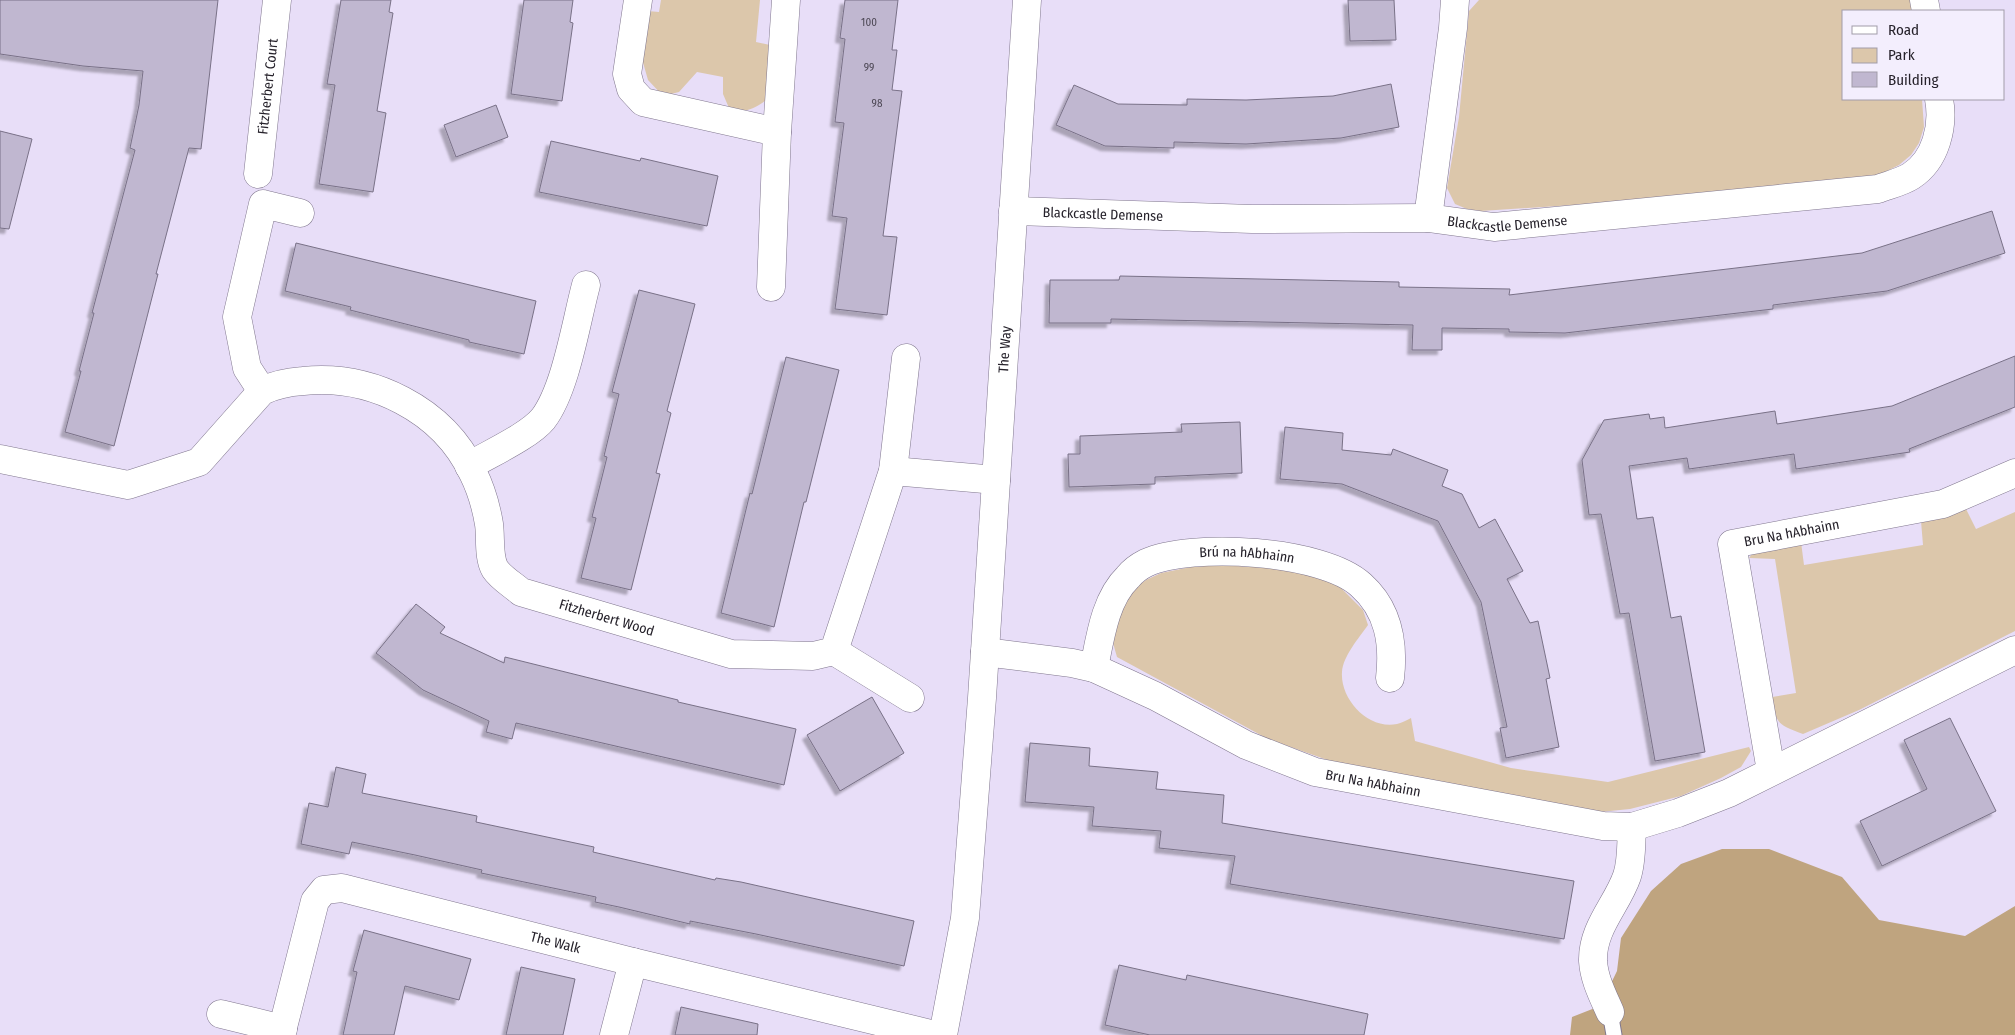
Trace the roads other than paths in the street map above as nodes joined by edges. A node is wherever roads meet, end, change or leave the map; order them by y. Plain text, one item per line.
1 (277, 0) edge
2 (638, 0) edge
3 (786, 0) edge
4 (1027, 0) edge
5 (1455, 0) edge
6 (1939, 100) edge
7 (777, 132) junction
8 (258, 174) dead end
9 (1013, 211) junction
10 (300, 213) dead end
11 (1428, 218) junction
12 (586, 285) dead end
13 (771, 287) dead end
14 (906, 358) dead end
15 (262, 391) junction
16 (0, 459) edge
17 (469, 466) junction
18 (893, 472) junction
19 (2015, 473) edge
20 (996, 480) junction
21 (2015, 650) edge
22 (834, 651) junction
23 (985, 652) junction
24 (1094, 668) junction
25 (1390, 678) dead end
26 (910, 698) dead end
27 (1771, 771) junction
28 (1632, 827) junction
29 (633, 962) junction
30 (221, 1014) dead end
31 (1612, 1024) edge
32 (282, 1032) edge
33 (614, 1035) edge
34 (935, 1035) edge
35 (943, 1035) edge

1 - 8 street, Fitzherbert Court
2 - 7 street
3 - 7 street
4 - 9 street, The Way
5 - 11 street
6 - 11 street, Blackcastle Demense
7 - 13 street
9 - 11 street, Blackcastle Demense
9 - 20 street, The Way
10 - 15 street
12 - 17 street
14 - 18 street
15 - 16 street
15 - 17 street, Fitzherbert Wood
17 - 22 street, Fitzherbert Wood
18 - 20 street
18 - 22 street
19 - 27 street, Bru Na hAbhainn
20 - 23 street, The Way
21 - 27 street, Bru Na hAbhainn
22 - 26 street
23 - 24 street, Bru Na hAbhainn
23 - 35 street, The Way
24 - 25 street, Brú na hAbhainn
24 - 28 street, Bru Na hAbhainn
27 - 28 street, Bru Na hAbhainn
28 - 31 street
29 - 32 street, The Walk
29 - 33 street
29 - 34 street, The Walk
30 - 32 street

